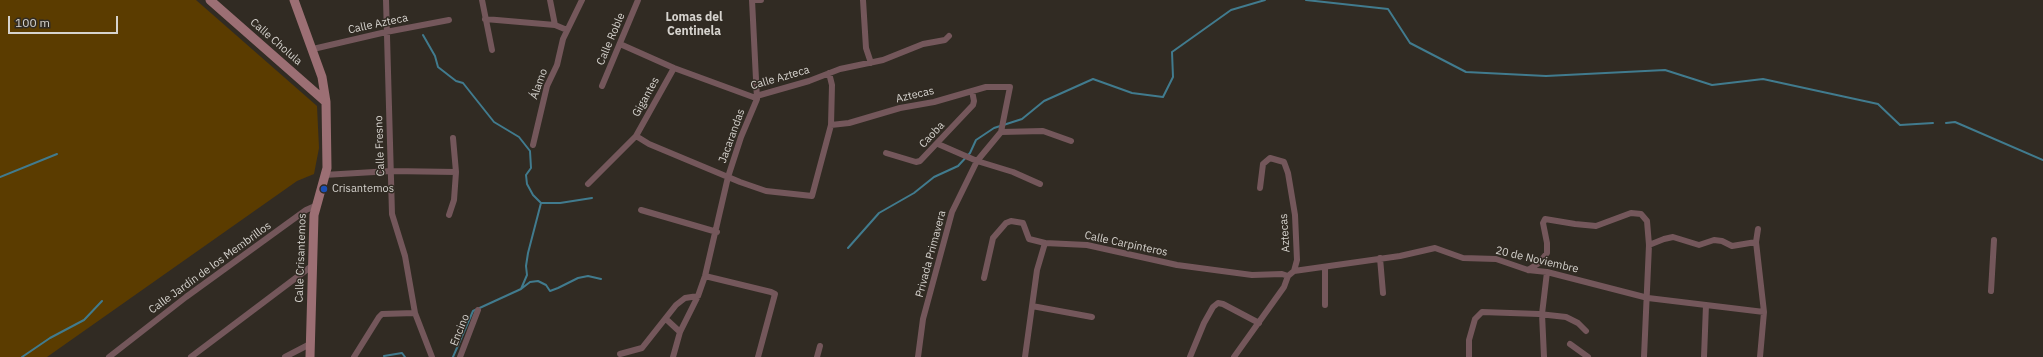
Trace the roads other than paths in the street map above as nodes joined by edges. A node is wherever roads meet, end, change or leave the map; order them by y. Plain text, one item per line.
1 (210, 0) edge
2 (294, 0) edge
3 (386, 0) edge
4 (482, 0) edge
5 (550, 0) edge
6 (582, 0) edge
7 (638, 0) edge
8 (752, 0) edge
9 (761, 0) edge
10 (863, 0) edge
11 (485, 19) junction
12 (449, 20) dead end
13 (555, 25) junction
14 (567, 30) junction
15 (386, 32) junction
16 (949, 36) dead end
17 (620, 44) junction
18 (313, 49) junction
19 (492, 50) dead end
20 (871, 63) junction
21 (674, 68) junction
22 (829, 74) junction
23 (602, 86) dead end
24 (972, 91) junction
25 (757, 96) junction
26 (326, 102) junction
27 (831, 125) junction
28 (1001, 132) junction
29 (636, 136) junction
30 (452, 138) dead end
31 (1070, 141) dead end
32 (938, 144) junction
33 (533, 145) dead end
34 (886, 153) dead end
35 (977, 161) junction
36 (391, 171) junction
37 (456, 172) junction
38 (324, 175) junction
39 (728, 177) junction
40 (588, 184) dead end
41 (1040, 184) dead end
42 (1260, 188) dead end
43 (315, 206) junction
44 (641, 210) dead end
45 (449, 215) dead end
46 (1758, 229) dead end
47 (717, 232) junction
48 (1994, 240) dead end
49 (1756, 242) junction
50 (1045, 243) junction
51 (1649, 246) junction
52 (1380, 258) junction
53 (313, 266) junction
54 (1325, 267) junction
55 (1528, 270) junction
56 (1294, 271) junction
57 (1547, 272) junction
58 (705, 276) junction
59 (1288, 276) junction
60 (984, 278) dead end
61 (1991, 291) dead end
62 (1383, 293) dead end
63 (698, 296) junction
64 (1648, 298) junction
65 (1325, 305) dead end
66 (1706, 305) junction
67 (1032, 306) junction
68 (478, 310) dead end
69 (1764, 312) junction
70 (415, 314) junction
71 (1542, 314) junction
72 (1092, 318) dead end
73 (666, 319) junction
74 (1259, 323) junction
75 (1586, 331) dead end
76 (680, 332) junction
77 (310, 344) junction
78 (1570, 344) dead end
79 (820, 346) dead end
80 (119, 350) junction
81 (620, 354) dead end
82 (109, 357) edge
83 (120, 357) edge
84 (191, 357) edge
85 (285, 357) edge
86 (310, 357) edge
87 (354, 357) edge
88 (432, 357) edge
89 (460, 357) edge
90 (673, 357) edge
91 (758, 357) edge
92 (817, 357) edge
93 (918, 357) edge
94 (1025, 357) edge
95 (1190, 357) edge
96 (1234, 357) edge
97 (1469, 357) edge
98 (1544, 357) edge
99 (1588, 357) edge
100 (1644, 357) edge
101 (1704, 357) edge
102 (1760, 357) edge

1 - 26 street, Calle Cholula
2 - 18 street, Calle Crisantemos
3 - 15 street, Calle Fresno
4 - 11 street
5 - 13 street
6 - 14 street, Álamo
7 - 17 street, Calle Roble
8 - 9 street
8 - 25 street, Jacarandas
10 - 20 street
11 - 13 street
11 - 19 street
12 - 15 street, Calle Azteca
13 - 14 street
14 - 33 street, Álamo
15 - 18 street, Calle Azteca
15 - 36 street, Calle Fresno
16 - 20 street, Calle Azteca
17 - 21 street, Calle Azteca
17 - 23 street, Calle Roble
18 - 26 street, Calle Crisantemos
20 - 22 street, Calle Azteca
21 - 25 street, Calle Azteca
21 - 29 street, Gigantes
22 - 25 street, Calle Azteca
22 - 27 street
24 - 27 street, Aztecas
24 - 28 street, Aztecas
24 - 32 street, Caoba
25 - 39 street, Jacarandas
26 - 38 street, Calle Crisantemos
27 - 39 street
28 - 31 street
28 - 35 street, Privada Primavera
29 - 39 street
29 - 40 street, Gigantes
30 - 37 street
32 - 34 street, Caoba
32 - 35 street
35 - 41 street
35 - 93 street, Privada Primavera
36 - 37 street
36 - 38 street
36 - 70 street, Calle Fresno
37 - 45 street
38 - 43 street, Calle Crisantemos
39 - 47 street, Jacarandas
42 - 56 street, Aztecas
43 - 53 street, Calle Crisantemos
43 - 80 street, Calle Jardín de los Membrillos
44 - 47 street
46 - 49 street
47 - 58 street, Jacarandas
48 - 61 street
49 - 51 street
49 - 69 street
50 - 59 street, Calle Carpinteros
50 - 60 street
50 - 67 street
51 - 55 street
51 - 64 street
52 - 54 street, 20 de Noviembre
52 - 55 street, 20 de Noviembre
52 - 62 street
53 - 77 street, Calle Crisantemos
53 - 84 street
54 - 56 street, 20 de Noviembre
54 - 65 street
55 - 57 street, 20 de Noviembre
56 - 59 street
57 - 64 street, 20 de Noviembre
57 - 71 street
58 - 63 street, Jacarandas
58 - 91 street
59 - 74 street
63 - 73 street
63 - 76 street, Jacarandas
64 - 66 street, 20 de Noviembre
64 - 100 street
66 - 69 street, 20 de Noviembre
66 - 101 street
67 - 72 street
67 - 94 street
68 - 89 street, Encino
69 - 102 street
70 - 87 street
70 - 88 street, Calle Fresno
71 - 75 street
71 - 97 street
71 - 98 street
73 - 76 street
73 - 81 street
74 - 95 street
74 - 96 street
76 - 90 street, Jacarandas
77 - 85 street
77 - 86 street, Calle Crisantemos
78 - 99 street
79 - 92 street
80 - 82 street, Calle Jardín de los Membrillos
80 - 83 street

